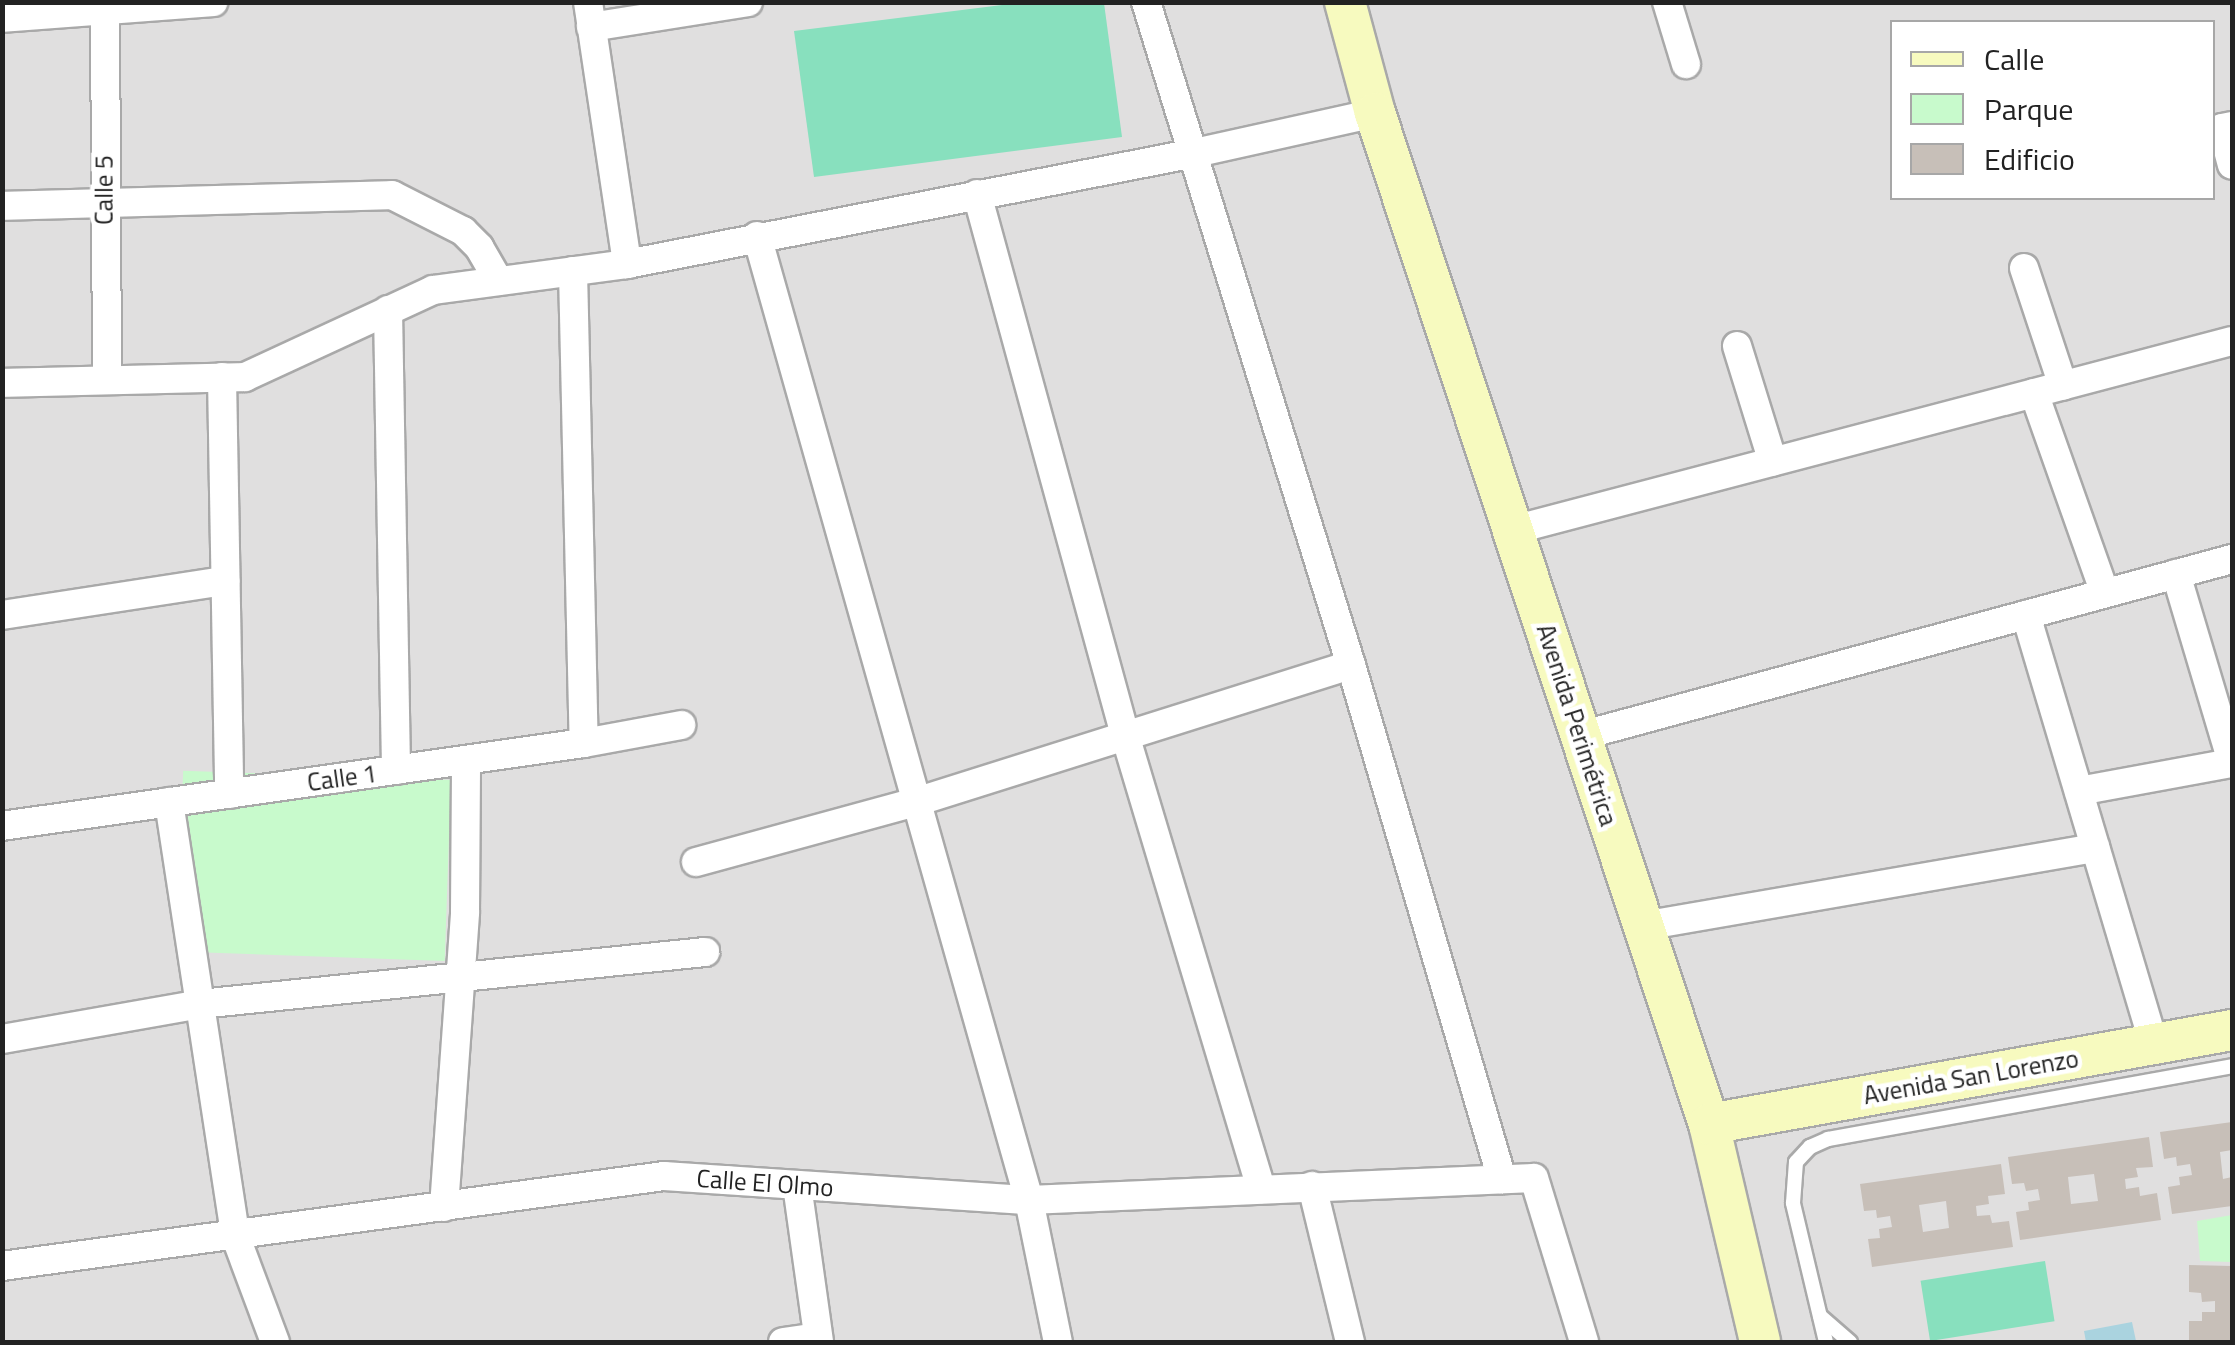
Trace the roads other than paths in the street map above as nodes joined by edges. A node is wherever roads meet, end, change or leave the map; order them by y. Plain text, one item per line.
1 (214, 2) edge
2 (748, 2) edge
3 (1146, 2) edge
4 (1345, 2) edge
5 (1667, 2) edge
6 (105, 7) edge
7 (590, 15) edge
8 (2, 18) edge
9 (1686, 64) dead end
10 (1375, 113) junction
11 (2232, 126) edge
12 (1195, 153) junction
13 (2232, 166) edge
14 (977, 194) junction
15 (103, 204) junction
16 (2, 206) edge
17 (757, 236) junction
18 (628, 264) junction
19 (2024, 268) dead end
20 (573, 272) junction
21 (499, 281) junction
22 (388, 310) junction
23 (2232, 341) edge
24 (1737, 346) dead end
25 (222, 377) junction
26 (107, 378) junction
27 (2, 383) edge
28 (2063, 386) junction
29 (2034, 393) junction
30 (1773, 462) junction
31 (1512, 530) junction
32 (2232, 559) edge
33 (2176, 574) junction
34 (226, 581) junction
35 (2105, 593) junction
36 (2, 615) edge
37 (2026, 615) junction
38 (1351, 665) junction
39 (681, 725) dead end
40 (1125, 735) junction
41 (1580, 736) junction
42 (584, 744) junction
43 (466, 760) junction
44 (2232, 763) edge
45 (396, 770) junction
46 (2079, 791) junction
47 (229, 794) junction
48 (169, 802) junction
49 (916, 802) junction
50 (2, 826) edge
51 (2095, 848) junction
52 (696, 862) dead end
53 (1643, 926) junction
54 (706, 952) dead end
55 (460, 975) junction
56 (200, 1004) junction
57 (2232, 1030) edge
58 (2, 1039) edge
59 (2154, 1044) junction
60 (2232, 1066) edge
61 (1709, 1124) junction
62 (1502, 1179) junction
63 (797, 1185) junction
64 (1312, 1186) junction
65 (1262, 1189) junction
66 (1029, 1200) junction
67 (444, 1207) junction
68 (236, 1235) junction
69 (2, 1266) edge
70 (1819, 1315) junction
71 (819, 1340) edge
72 (275, 1342) edge
73 (783, 1342) edge
74 (1058, 1342) edge
75 (1350, 1342) edge
76 (1584, 1342) edge
77 (1760, 1342) edge
78 (1826, 1342) edge
79 (1850, 1342) edge

1 - 6 street
2 - 7 street
3 - 12 street
4 - 10 street, Avenida Perimétrica
5 - 9 street
6 - 8 street
6 - 15 street, Calle 5
7 - 18 street
10 - 12 street
10 - 31 street, Avenida Perimétrica
11 - 13 street
12 - 14 street
12 - 38 street
14 - 17 street
14 - 40 street
15 - 16 street
15 - 21 street
15 - 26 street, Calle 5
17 - 18 street
17 - 49 street
18 - 20 street
19 - 28 street
20 - 21 street
20 - 42 street
21 - 22 street
22 - 25 street
22 - 45 street
23 - 28 street
24 - 30 street
25 - 26 street
25 - 34 street
26 - 27 street
28 - 29 street
29 - 30 street
29 - 35 street
30 - 31 street
31 - 41 street, Avenida Perimétrica
32 - 33 street
33 - 35 street
33 - 44 street
34 - 36 street
34 - 47 street
35 - 37 street
37 - 41 street
37 - 46 street
38 - 40 street
38 - 62 street
39 - 42 street, Calle 1
40 - 49 street
40 - 65 street
41 - 53 street, Avenida Perimétrica
42 - 43 street, Calle 1
43 - 45 street, Calle 1
43 - 55 street
44 - 46 street
45 - 47 street, Calle 1
46 - 51 street
47 - 48 street, Calle 1
48 - 50 street, Calle 1
48 - 56 street
49 - 52 street
49 - 66 street
51 - 53 street
51 - 59 street
53 - 61 street, Avenida Perimétrica
54 - 55 street
55 - 56 street
55 - 67 street
56 - 58 street
56 - 68 street
57 - 59 street, Avenida San Lorenzo
59 - 61 street, Avenida San Lorenzo
60 - 70 lane
61 - 77 street, Avenida Perimétrica
62 - 64 street, Calle El Olmo
62 - 76 street, Calle El Olmo
63 - 66 street, Calle El Olmo
63 - 67 street, Calle El Olmo
63 - 71 street
64 - 65 street, Calle El Olmo
64 - 75 street
65 - 66 street, Calle El Olmo
66 - 74 street
67 - 68 street, Calle El Olmo
68 - 69 street, Calle El Olmo
68 - 72 street
70 - 78 lane
70 - 79 lane
71 - 73 street

